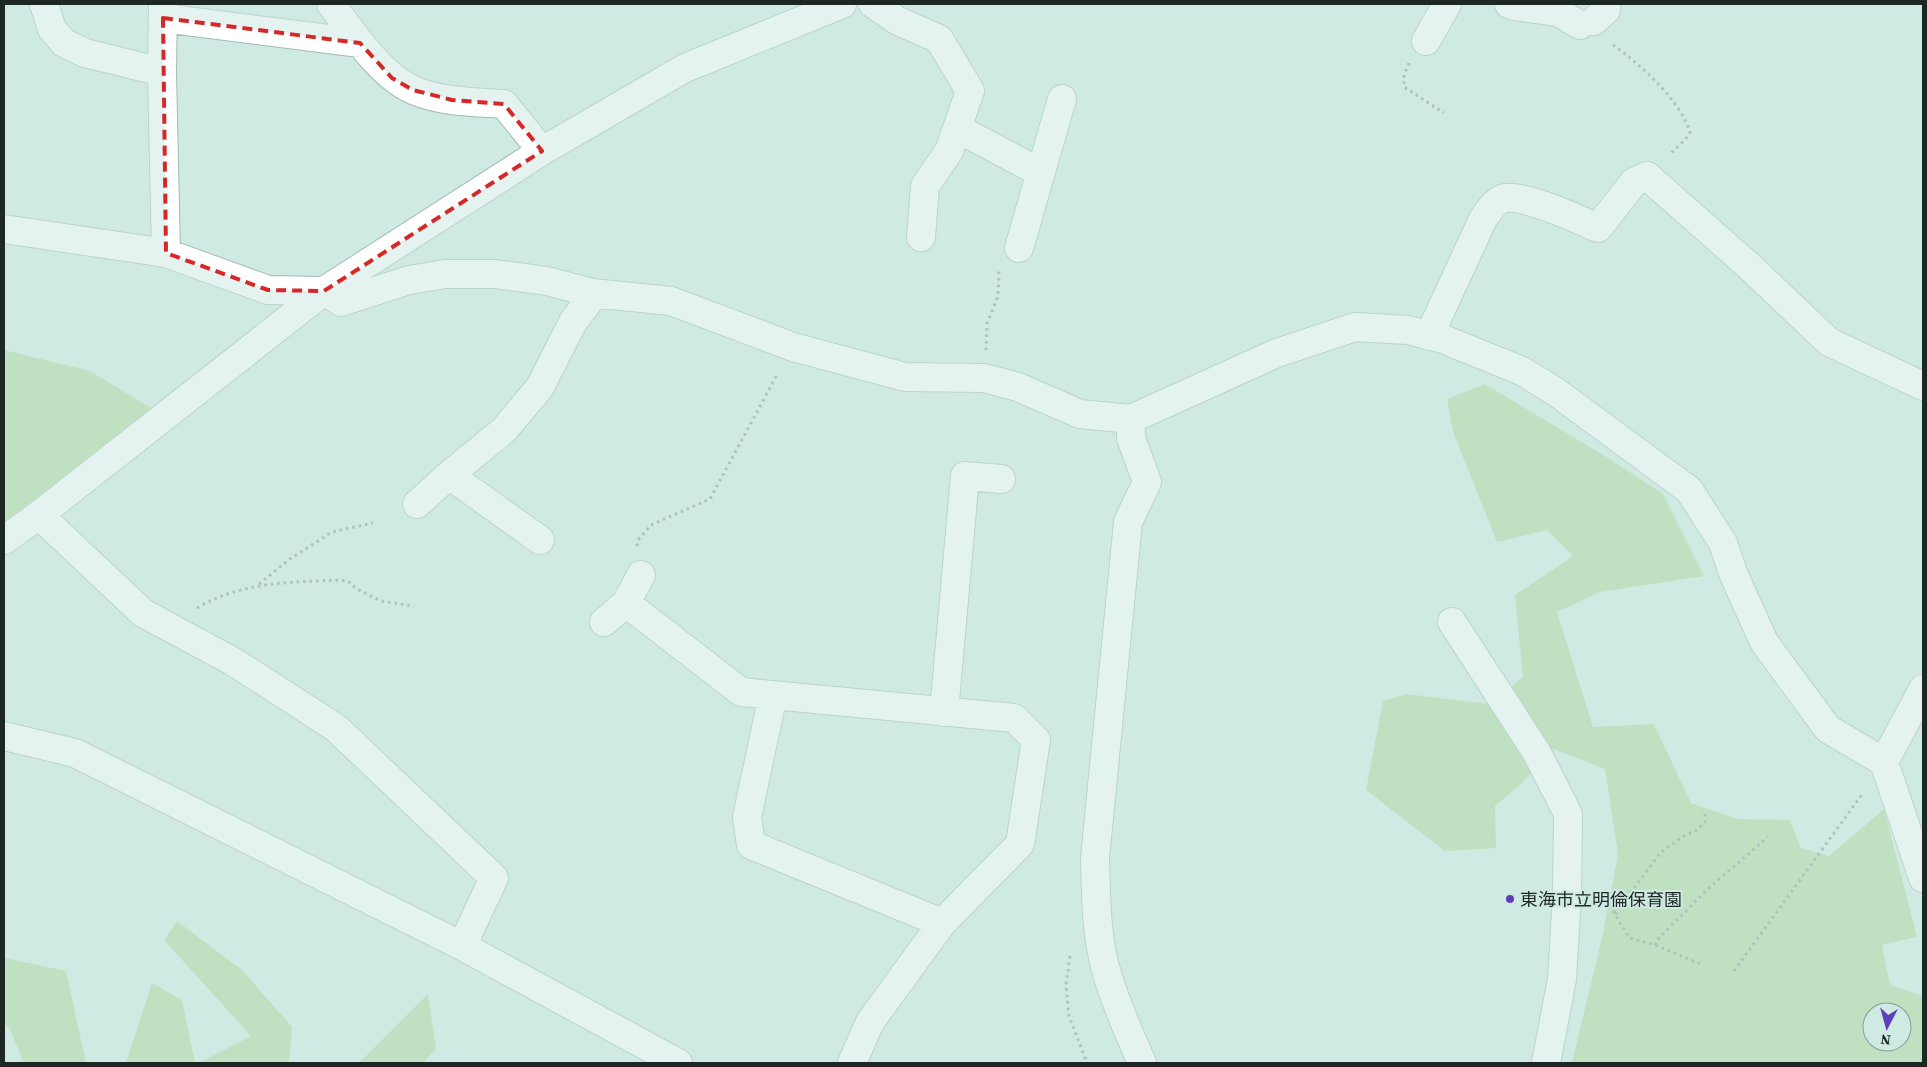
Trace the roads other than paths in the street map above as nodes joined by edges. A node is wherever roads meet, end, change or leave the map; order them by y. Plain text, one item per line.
1 (44, 4) edge
2 (331, 4) edge
3 (842, 4) edge
4 (872, 4) edge
5 (1447, 4) edge
6 (1508, 4) edge
7 (163, 11) edge
8 (1594, 17) edge
9 (1426, 41) road end
10 (360, 42) junction
11 (162, 72) junction
12 (1062, 99) dead end
13 (957, 128) junction
14 (542, 151) junction
15 (1041, 173) junction
16 (4, 229) edge
17 (921, 237) dead end
18 (1019, 248) dead end
19 (166, 253) junction
20 (324, 291) junction
21 (592, 293) junction
22 (1429, 336) junction
23 (1923, 386) edge
24 (1131, 419) junction
25 (449, 475) junction
26 (1001, 479) dead end
27 (417, 504) dead end
28 (39, 515) junction
29 (4, 540) edge
30 (540, 540) dead end
31 (641, 575) road end
32 (626, 603) junction
33 (604, 622) dead end
34 (1452, 622) dead end
35 (1923, 689) edge
36 (773, 695) junction
37 (944, 712) junction
38 (4, 736) edge
39 (1885, 766) junction
40 (1923, 878) edge
41 (942, 923) junction
42 (462, 946) junction
43 (678, 1063) edge
44 (852, 1063) edge
45 (1142, 1063) edge
46 (1546, 1063) edge

1 - 11 street
2 - 10 street
3 - 14 street
4 - 13 street
5 - 9 street
6 - 8 street
7 - 10 street
7 - 11 street
10 - 14 street
11 - 19 street
12 - 15 street
13 - 15 street
13 - 17 street
14 - 20 street
15 - 18 street
16 - 19 street
19 - 20 street
20 - 21 street
20 - 28 street
21 - 24 street
21 - 25 street
22 - 23 street
22 - 24 street
22 - 39 street
24 - 45 street
25 - 27 street
25 - 30 street
26 - 37 street
28 - 29 street
28 - 42 street
31 - 32 street
32 - 33 street
32 - 36 street
34 - 46 street
35 - 39 street
36 - 37 street
36 - 41 street
37 - 41 street
38 - 42 street
39 - 40 street
41 - 44 street
42 - 43 street

